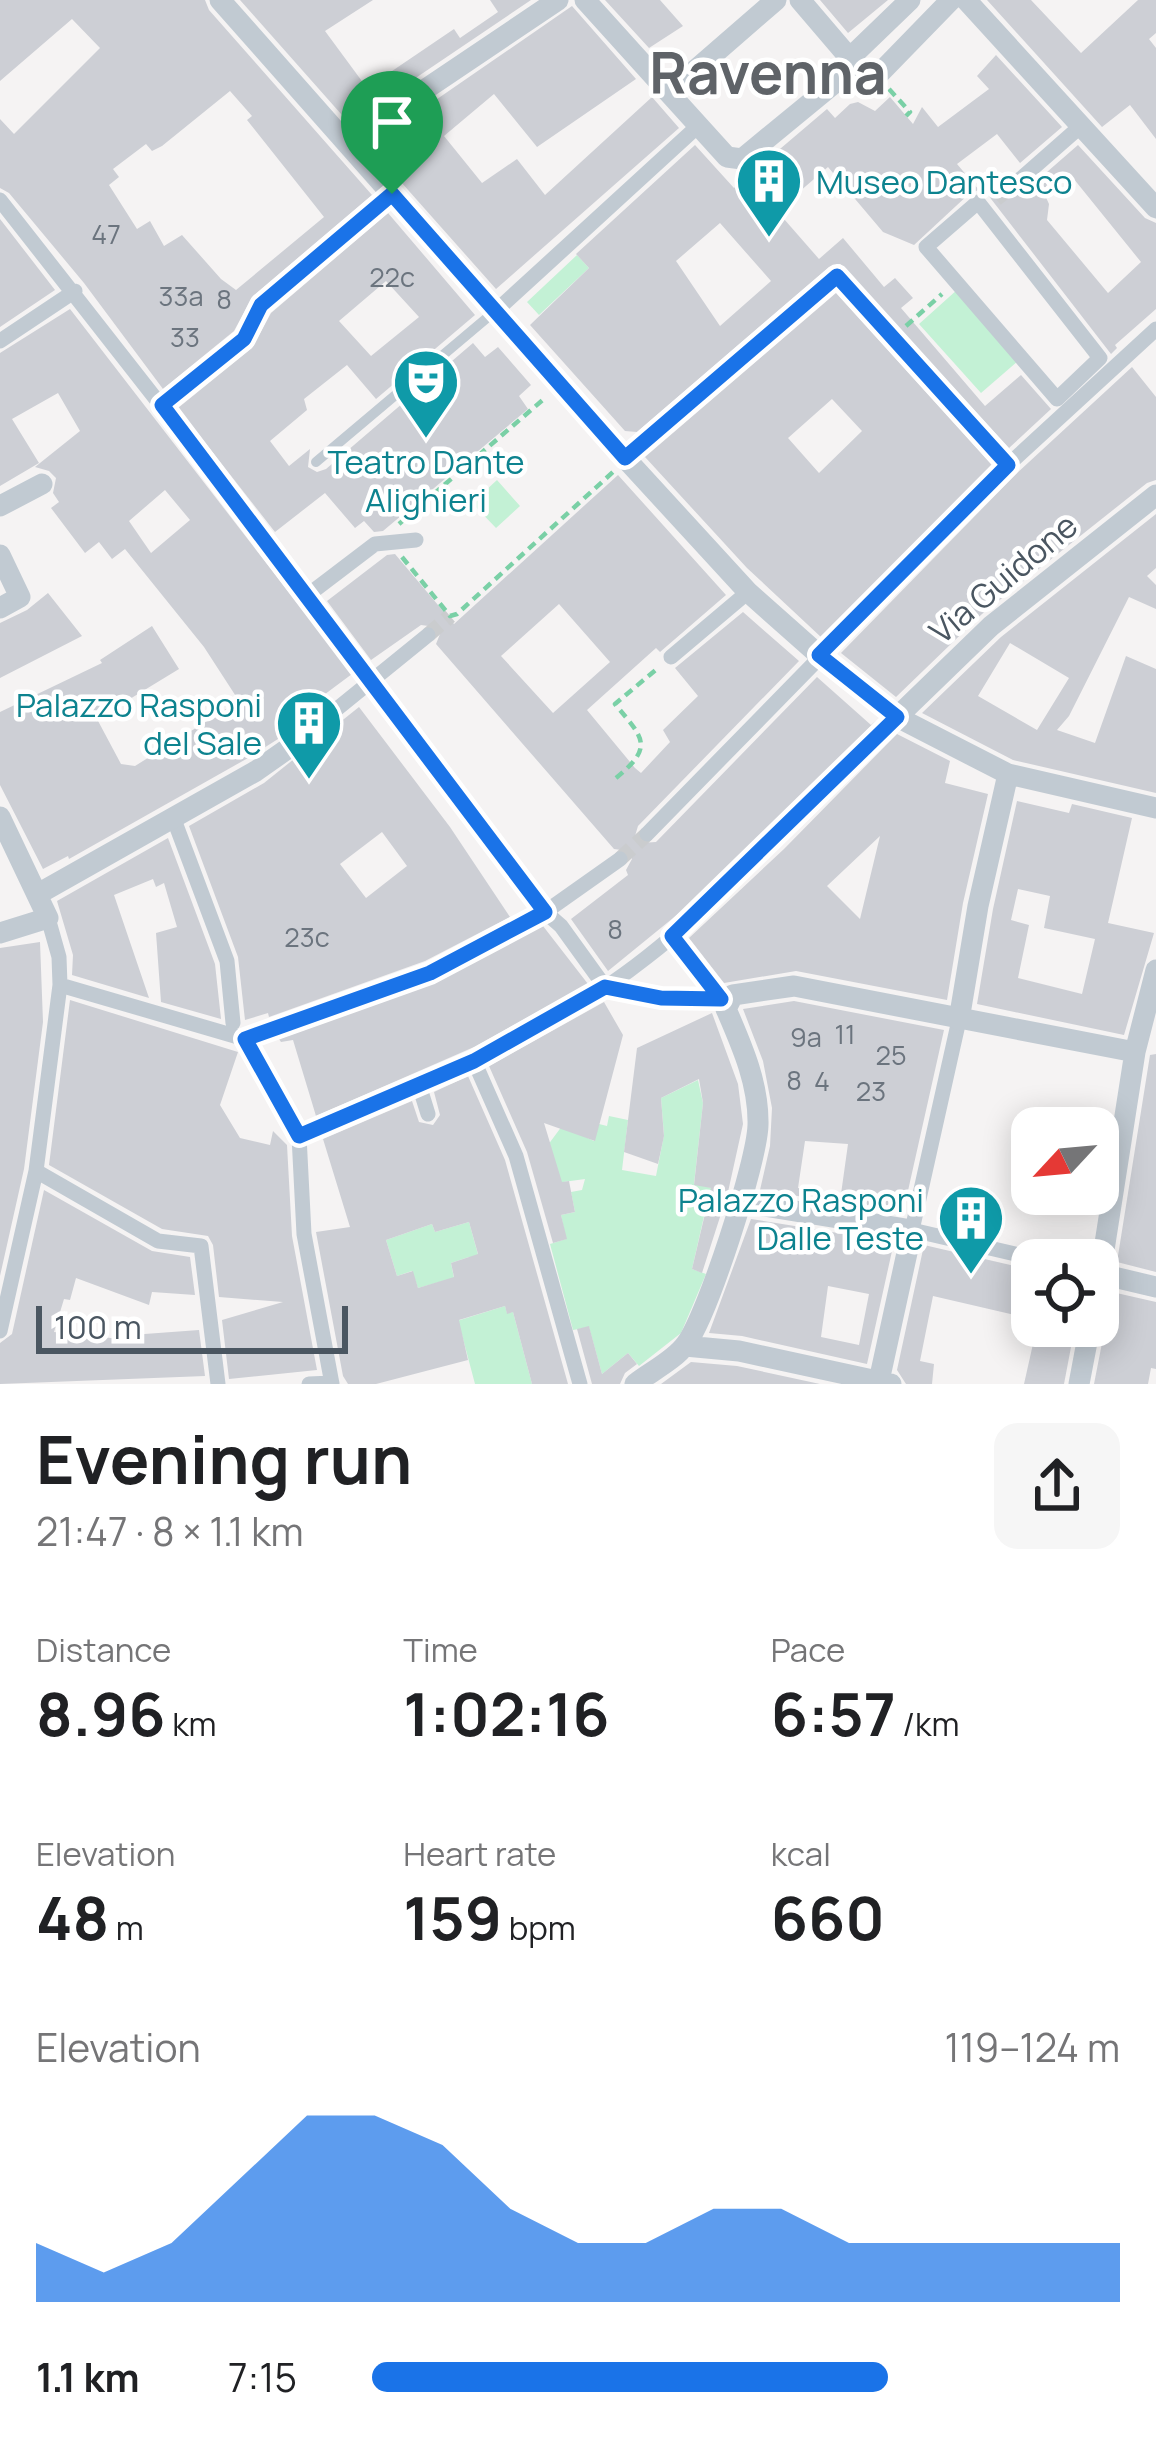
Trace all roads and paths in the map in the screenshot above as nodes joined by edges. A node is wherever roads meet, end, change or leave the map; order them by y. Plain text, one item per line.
1 (220, 0) edge
2 (558, 0) edge
3 (585, 0) edge
4 (776, 0) edge
5 (800, 0) edge
6 (910, 0) edge
7 (951, 0) edge
8 (966, 0) edge
9 (847, 63) junction
10 (878, 75) junction
11 (669, 93) junction
12 (906, 116) dead end
13 (1082, 125) junction
14 (698, 126) junction
15 (347, 142) junction
16 (1017, 182) tunnel mouth
17 (392, 194) junction
18 (0, 200) edge
19 (1156, 208) edge
20 (955, 281) junction
21 (74, 291) junction
22 (497, 310) junction
23 (1156, 329) edge
24 (893, 338) junction
25 (0, 341) edge
26 (1085, 383) junction
27 (553, 391) dead end
28 (162, 405) junction
29 (316, 462) dead end
30 (622, 462) junction
31 (1008, 465) junction
32 (42, 484) dead end
33 (1156, 495) edge
34 (0, 506) edge
35 (387, 539) junction
36 (416, 540) dead end
37 (0, 555) edge
38 (748, 592) junction
39 (308, 595) junction
40 (0, 608) edge
41 (428, 635) tunnel mouth
42 (819, 655) junction
43 (671, 657) joint
44 (370, 677) junction
45 (897, 717) junction
46 (290, 747) joint
47 (1008, 774) junction
48 (616, 778) dead end
49 (1156, 808) edge
50 (0, 817) edge
51 (173, 817) junction
52 (647, 834) tunnel mouth
53 (620, 859) tunnel mouth
54 (38, 894) junction
55 (545, 912) junction
56 (48, 918) junction
57 (0, 932) edge
58 (675, 933) junction
59 (1156, 970) edge
60 (60, 985) junction
61 (605, 987) junction
62 (728, 999) junction
63 (959, 1020) junction
64 (233, 1023) dead end
65 (245, 1039) junction
66 (1143, 1044) edge
67 (474, 1061) junction
68 (419, 1085) junction
69 (428, 1114) dead end
70 (301, 1142) junction
71 (37, 1171) junction
72 (739, 1202) junction
73 (912, 1230) junction
74 (1106, 1239) edge
75 (1011, 1253) edge
76 (1119, 1281) edge
77 (1156, 1286) edge
78 (0, 1331) edge
79 (685, 1346) junction
80 (1086, 1347) edge
81 (332, 1383) edge
82 (886, 1383) edge
83 (218, 1384) edge
84 (309, 1384) edge
85 (580, 1384) edge
86 (634, 1384) edge
87 (1079, 1384) edge

1 - 15 street
2 - 15 street
3 - 11 street
4 - 11 street
5 - 9 street
6 - 9 street
7 - 10 street
8 - 13 street
9 - 10 street
9 - 14 street
10 - 12 path
11 - 14 street
13 - 16 street
13 - 19 street
14 - 22 street
15 - 17 street
17 - 22 street
17 - 28 street
18 - 21 street
20 - 24 path
20 - 26 street
20 - 26 street
21 - 25 street
21 - 28 street
22 - 29 lane
22 - 30 street
23 - 26 street
24 - 30 street
24 - 31 street
26 - 31 street
27 - 35 path
28 - 39 street
30 - 35 path
30 - 38 street
31 - 42 street
32 - 34 street
33 - 45 street, Via Guidone
35 - 36 street
35 - 39 street
37 - 40 street
38 - 42 street
38 - 43 street
39 - 44 street
41 - 44 street
42 - 45 street
42 - 52 street
43 - 48 path
44 - 46 street
44 - 55 street
45 - 47 street
45 - 58 street
46 - 51 street
47 - 49 street
47 - 63 street
50 - 54 street
51 - 54 street
51 - 64 street
53 - 55 street
54 - 56 street
55 - 61 street
55 - 65 street
56 - 57 street
56 - 60 street
58 - 61 street
58 - 62 street
59 - 66 street
60 - 65 street
60 - 71 street
61 - 62 street
61 - 67 street
62 - 63 street
62 - 72 street
63 - 66 street
63 - 73 street
65 - 70 street
66 - 74 street
67 - 68 street
67 - 85 street
68 - 69 street
68 - 70 street
70 - 81 street
71 - 78 street
71 - 83 street
72 - 73 street
72 - 79 street
73 - 75 street
73 - 82 street
76 - 77 street
79 - 82 street
79 - 86 street
80 - 87 street
81 - 84 street

